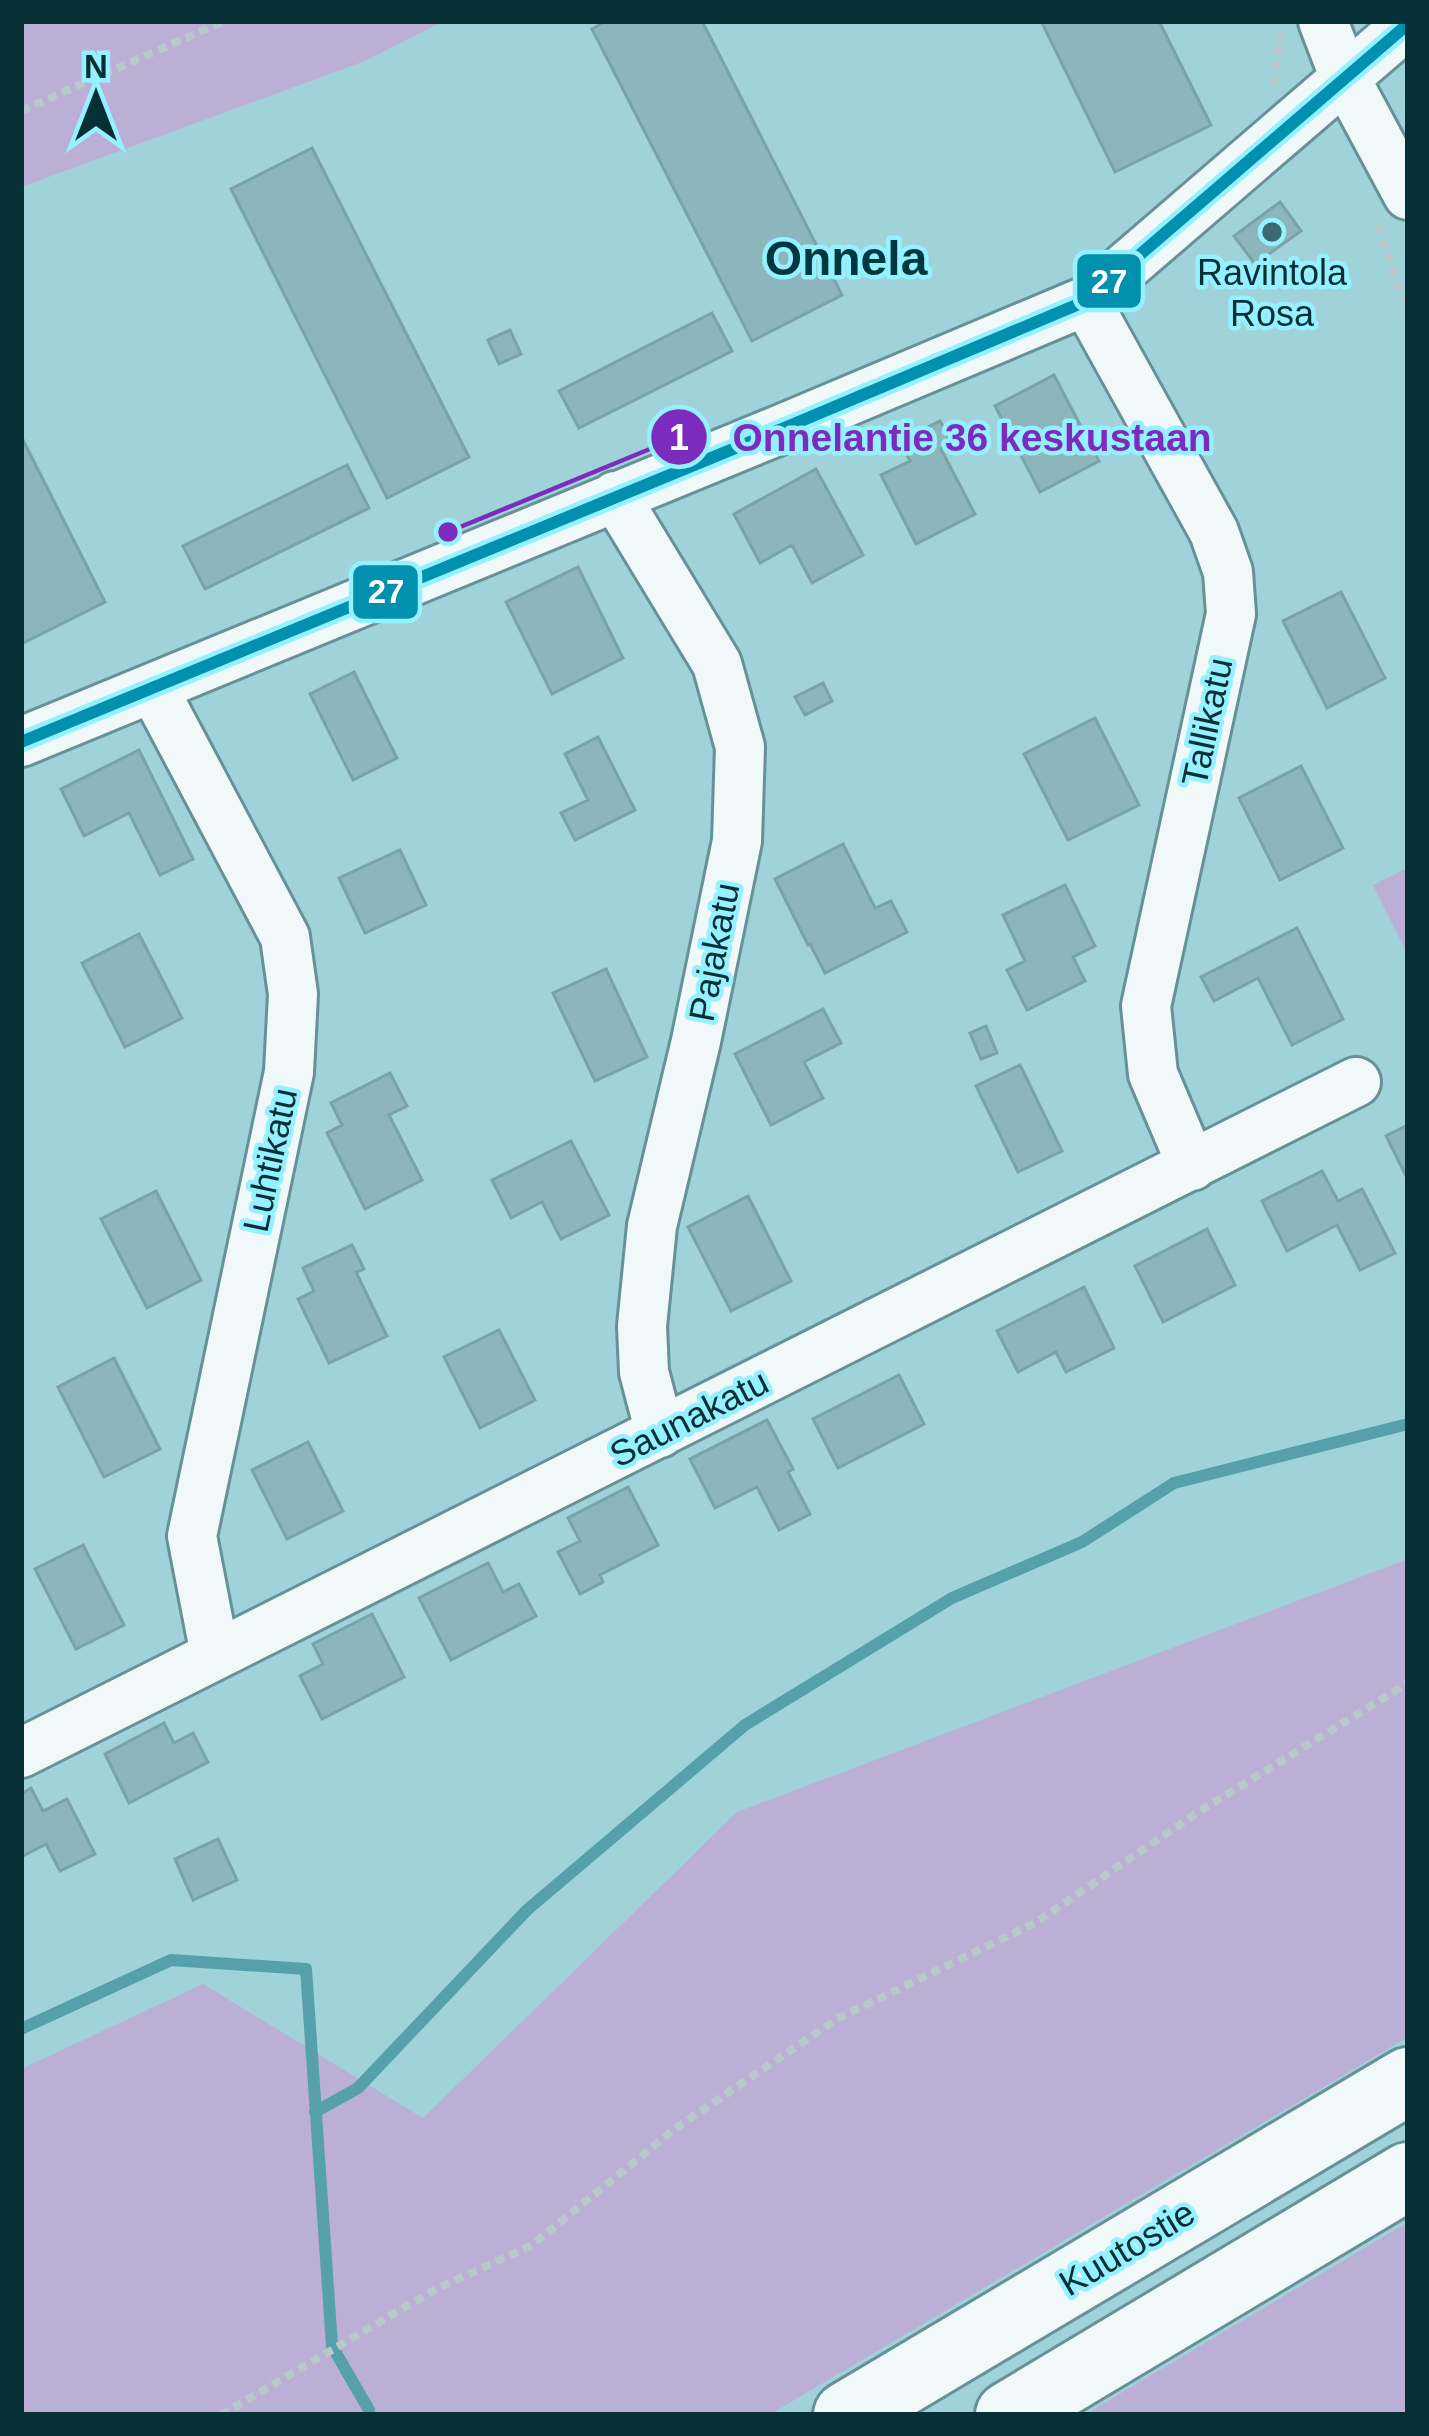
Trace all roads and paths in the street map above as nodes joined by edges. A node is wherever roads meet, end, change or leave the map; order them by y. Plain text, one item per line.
1 (1282, 21) edge
2 (1323, 21) edge
3 (217, 22) edge
4 (1408, 24) edge
5 (1344, 76) junction
6 (1271, 102) dead end
7 (21, 111) edge
8 (1392, 207) edge
9 (1086, 302) junction
10 (1408, 305) edge
11 (615, 496) junction
12 (153, 688) junction
13 (21, 742) edge
14 (1356, 1082) dead end
15 (1192, 1166) junction
16 (660, 1433) junction
17 (215, 1655) junction
18 (1408, 1683) edge
19 (21, 1753) edge
20 (1408, 2081) edge
21 (1408, 2176) edge
22 (221, 2415) edge
23 (847, 2415) edge
24 (1009, 2415) edge

1 - 6 path
2 - 5 street
3 - 7 path
4 - 5 street
5 - 8 street
5 - 9 street
8 - 10 path
9 - 11 street
9 - 15 street, Tallikatu
11 - 12 street
11 - 16 street, Pajakatu
12 - 13 street
12 - 17 street, Luhtikatu
14 - 15 street, Saunakatu
15 - 16 street, Saunakatu
16 - 17 street, Saunakatu
17 - 19 street, Saunakatu
18 - 22 path
20 - 23 highway, Kuutostie
21 - 24 highway

